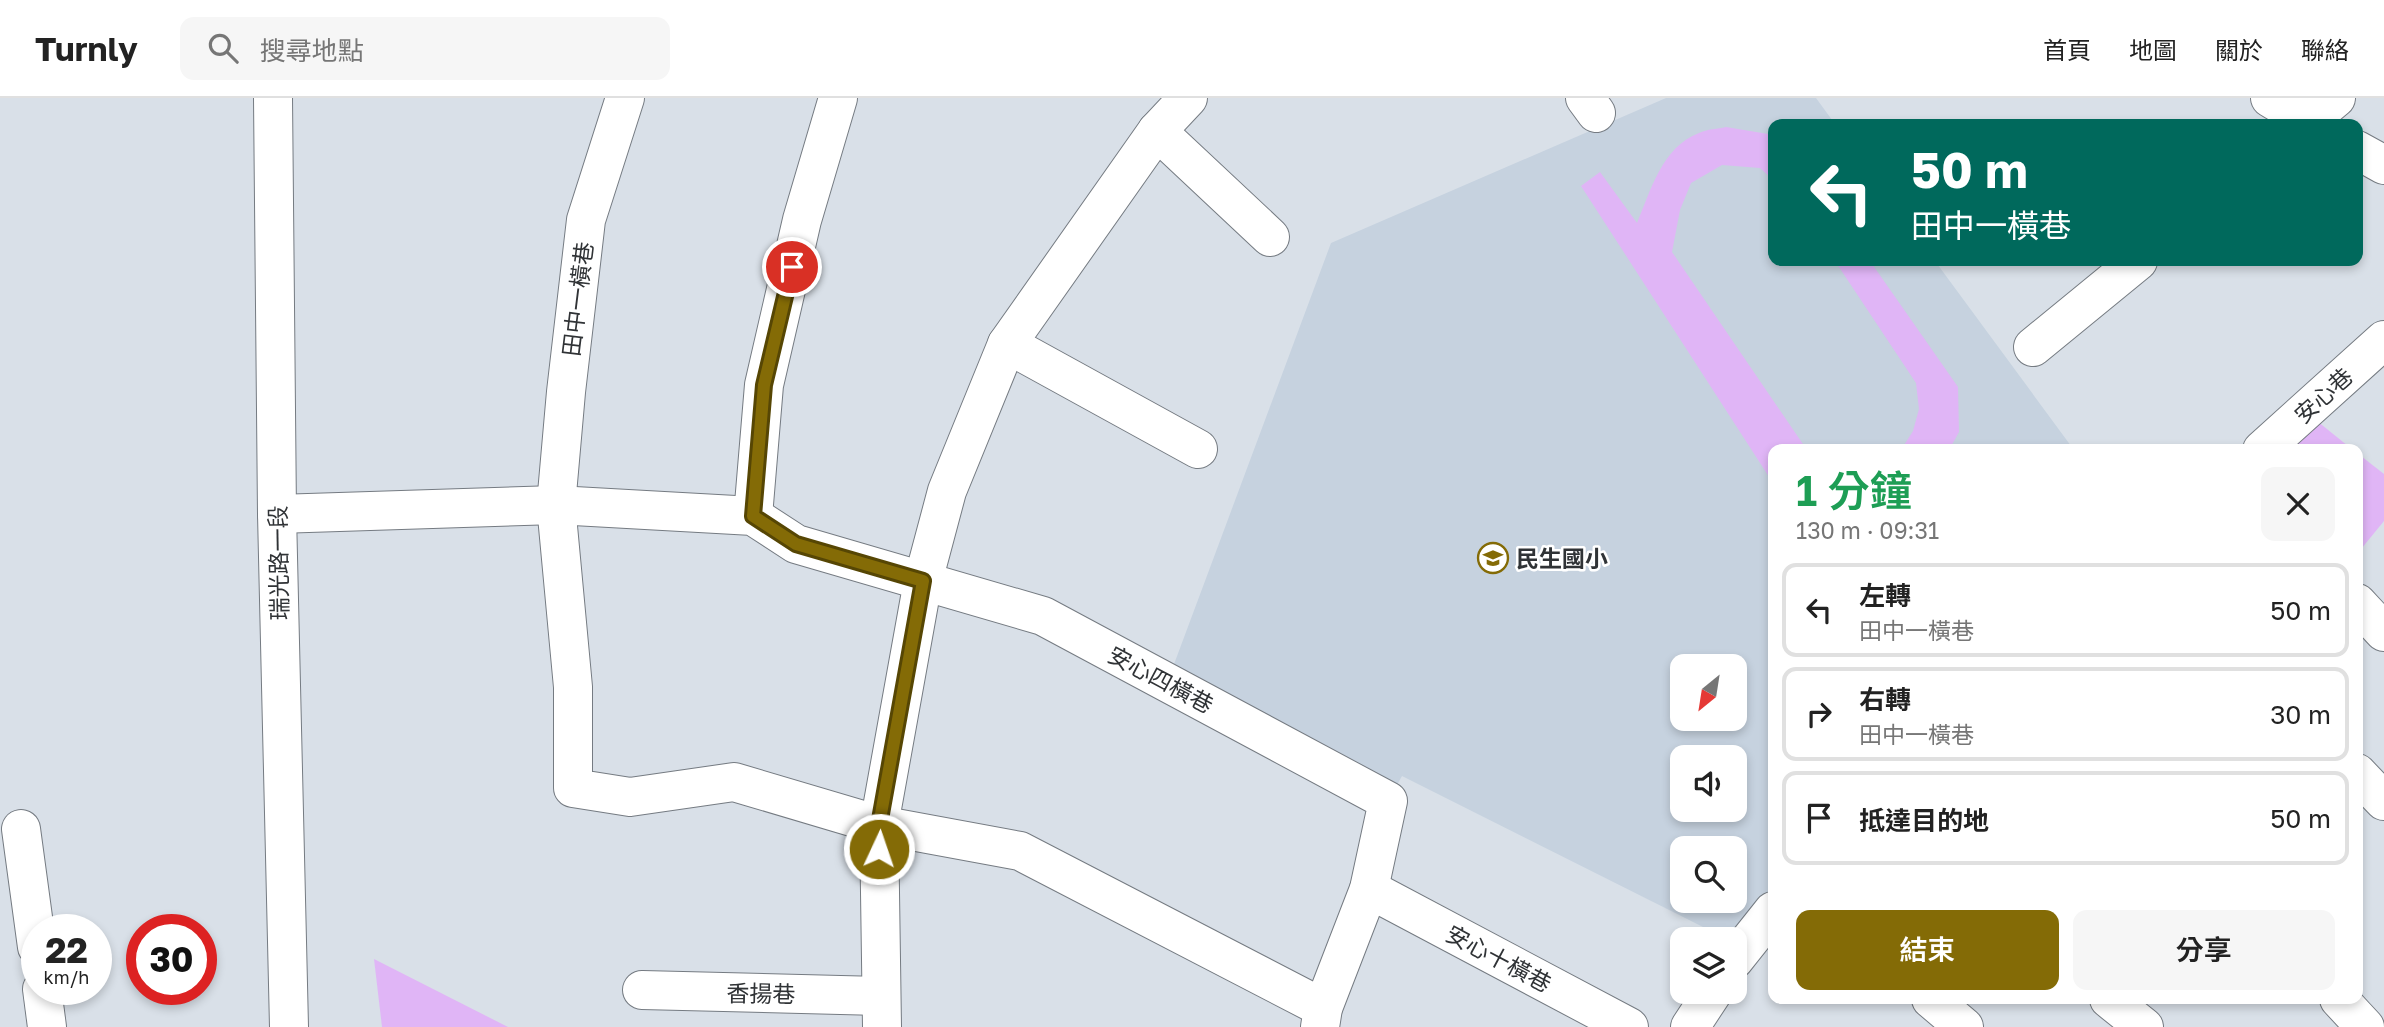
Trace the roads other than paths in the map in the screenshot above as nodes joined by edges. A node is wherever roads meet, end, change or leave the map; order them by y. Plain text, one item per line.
1 (273, 98) edge
2 (625, 98) edge
3 (838, 98) edge
4 (1188, 98) edge
5 (2270, 98) edge
6 (2315, 117) edge
7 (1157, 131) junction
8 (2363, 154) edge
9 (2384, 166) edge
10 (1270, 237) dead end
11 (2132, 266) edge
12 (2384, 340) edge
13 (1007, 344) junction
14 (2033, 347) dead end
15 (2269, 444) edge
16 (1198, 449) dead end
17 (556, 505) junction
18 (277, 513) junction
19 (753, 516) junction
20 (923, 581) junction
21 (2363, 609) edge
22 (2384, 632) edge
23 (2363, 779) edge
24 (2384, 801) edge
25 (879, 825) junction
26 (21, 829) dead end
27 (1369, 890) junction
28 (33, 914) edge
29 (1768, 917) edge
30 (1747, 944) edge
31 (642, 990) dead end
32 (1705, 1004) edge
33 (1937, 1004) edge
34 (2115, 1004) edge
35 (2344, 1004) edge
36 (44, 1005) edge
37 (881, 1011) edge
38 (1321, 1018) edge
39 (47, 1027) edge
40 (289, 1027) edge
41 (1629, 1027) edge
42 (1690, 1027) edge
43 (1964, 1027) edge
44 (2144, 1027) edge
45 (2365, 1027) edge

1 - 18 street, 瑞光路一段
2 - 17 street, 田中一橫巷
3 - 19 street
4 - 7 street
5 - 6 street
7 - 10 street
7 - 13 street
8 - 9 street
11 - 14 street
12 - 15 street, 安心巷
13 - 16 street
13 - 20 street
17 - 18 street
17 - 19 street
17 - 25 street, 田中一橫巷
18 - 40 street, 瑞光路一段
19 - 20 street
20 - 25 street
20 - 27 street, 安心四橫巷
21 - 22 street
23 - 24 street
25 - 37 street, 香揚巷
25 - 38 street
26 - 28 street
27 - 38 street
27 - 41 street, 安心十橫巷
29 - 30 street
31 - 37 street, 香揚巷
32 - 42 street
33 - 43 street
34 - 44 street
35 - 45 street
36 - 39 street

